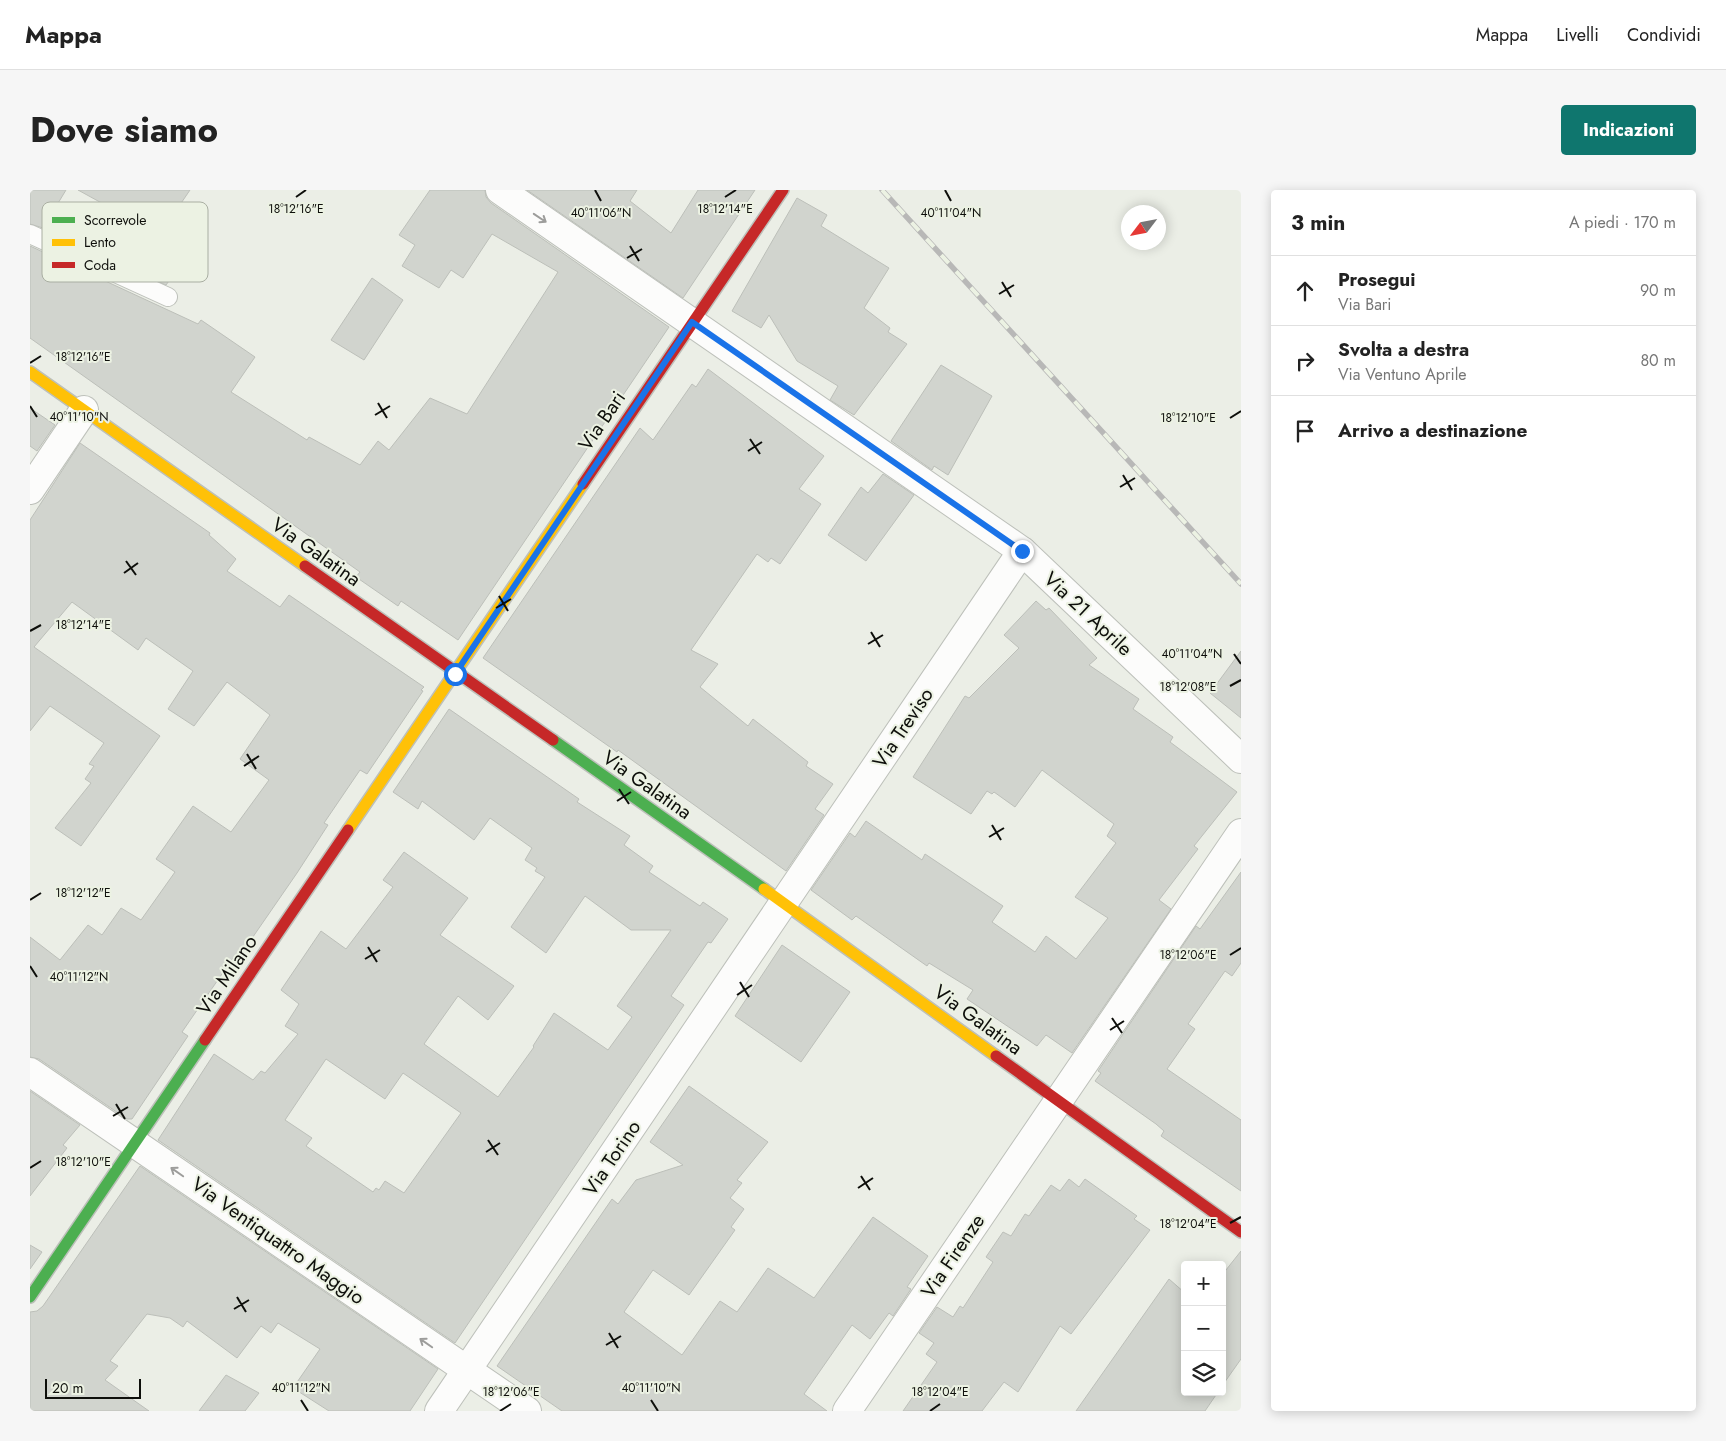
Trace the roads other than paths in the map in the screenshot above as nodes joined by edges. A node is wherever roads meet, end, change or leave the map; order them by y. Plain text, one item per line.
1 (500, 190) edge
2 (783, 190) edge
3 (30, 234) edge
4 (42, 239) edge
5 (135, 282) edge
6 (168, 297) dead end
7 (692, 322) junction
8 (30, 372) edge
9 (84, 410) junction
10 (30, 490) edge
11 (1022, 551) junction
12 (455, 674) junction
13 (1241, 759) edge
14 (1241, 833) edge
15 (785, 904) junction
16 (30, 1072) edge
17 (1058, 1100) junction
18 (135, 1143) junction
19 (1241, 1232) edge
20 (30, 1297) edge
21 (466, 1371) junction
22 (439, 1411) edge
23 (527, 1411) edge
24 (847, 1411) edge

1 -> 7 street, Via 21 Aprile
2 - 7 street, Via Bari
3 - 4 lane
5 - 6 lane
7 - 11 street, Via 21 Aprile
7 - 12 street, Via Bari
8 - 9 street, Via Galatina
9 - 10 street
9 - 12 street, Via Galatina
11 - 13 street, Via 21 Aprile
11 - 15 street, Via Treviso
12 - 15 street, Via Galatina
12 - 18 street, Via Milano
14 - 17 street, Via Firenze
15 - 17 street, Via Galatina
15 - 21 street, Via Torino
16 - 18 street, Via Ventiquattro Maggio
17 - 19 street, Via Galatina
17 - 24 street, Via Firenze
18 - 20 street, Via Milano
21 -> 18 street, Via Ventiquattro Maggio
21 - 22 street, Via Torino
21 - 23 street, Via Ventiquattro Maggio

